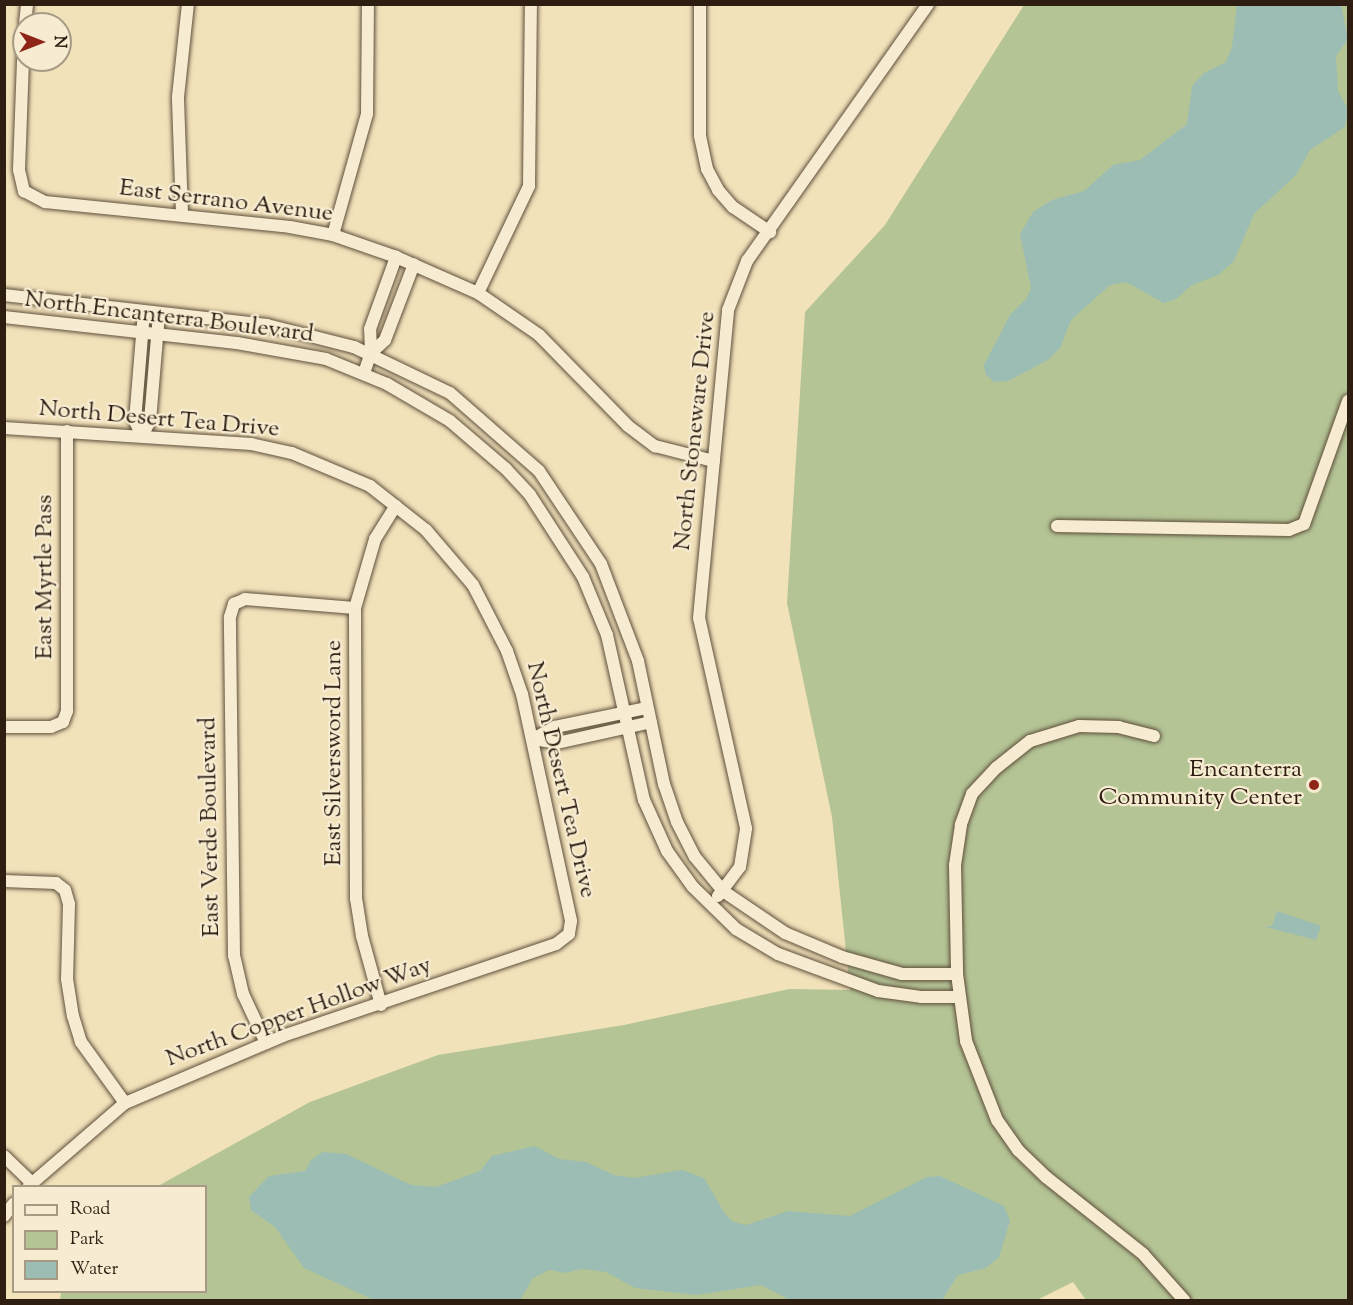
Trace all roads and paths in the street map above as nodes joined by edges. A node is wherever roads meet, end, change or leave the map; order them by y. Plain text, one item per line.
1 (188, 4) edge
2 (368, 4) edge
3 (531, 4) edge
4 (700, 4) edge
5 (925, 5) edge
6 (23, 72) edge
7 (182, 214) junction
8 (770, 232) junction
9 (333, 235) junction
10 (396, 257) junction
11 (414, 264) junction
12 (478, 293) junction
13 (4, 295) edge
14 (144, 312) junction
15 (159, 313) junction
16 (4, 317) edge
17 (142, 334) junction
18 (157, 335) junction
19 (371, 353) junction
20 (364, 373) junction
21 (1348, 401) edge
22 (4, 428) edge
23 (67, 431) junction
24 (142, 436) junction
25 (714, 461) junction
26 (396, 506) junction
27 (1058, 526) dead end
28 (356, 608) junction
29 (647, 708) junction
30 (625, 713) junction
31 (651, 722) junction
32 (4, 727) edge
33 (628, 728) junction
34 (1154, 736) dead end
35 (533, 739) junction
36 (4, 881) edge
37 (723, 891) junction
38 (708, 903) junction
39 (569, 934) joint
40 (957, 974) junction
41 (958, 997) junction
42 (381, 1005) junction
43 (266, 1043) junction
44 (125, 1103) junction
45 (4, 1155) edge
46 (31, 1185) edge
47 (1184, 1300) edge

1 - 7 street
2 - 9 street
3 - 12 street
4 - 8 street
5 - 8 street, North Stoneware Drive
6 - 7 street, East Serrano Avenue
7 - 9 street, East Serrano Avenue
8 - 25 street, North Stoneware Drive
9 - 10 street, East Serrano Avenue
10 - 11 street, East Serrano Avenue
10 - 19 street
11 - 12 street, East Serrano Avenue
11 - 19 street
12 - 25 street, East Serrano Avenue
13 - 14 street, North Encanterra Boulevard
14 - 15 street, North Encanterra Boulevard
14 - 17 street
15 - 18 street
15 - 19 street, North Encanterra Boulevard
16 - 17 street, North Encanterra Boulevard
17 - 18 street, North Encanterra Boulevard
17 - 24 street
18 - 20 street, North Encanterra Boulevard
18 - 24 street
19 - 20 street
19 - 29 street, North Encanterra Boulevard
20 - 30 street, North Encanterra Boulevard
21 - 27 street
22 - 23 street, North Desert Tea Drive
23 - 24 street, North Desert Tea Drive
23 - 32 street, East Myrtle Pass
24 - 26 street, North Desert Tea Drive
25 - 37 street, North Stoneware Drive
26 - 28 street, East Silversword Lane
26 - 35 street, North Desert Tea Drive
28 - 42 street, East Silversword Lane
28 - 43 street, East Verde Boulevard
29 - 30 street
29 - 31 street, North Encanterra Boulevard
30 - 33 street, North Encanterra Boulevard
30 - 35 street
31 - 33 street
31 - 37 street, North Encanterra Boulevard
33 - 35 street
33 - 38 street, North Encanterra Boulevard
34 - 40 street
35 - 39 street, North Desert Tea Drive
36 - 44 street
37 - 38 street, North Stoneware Drive
37 - 40 street, North Encanterra Boulevard
38 - 41 street, North Encanterra Boulevard
39 - 42 street, North Copper Hollow Way
40 - 41 street
41 - 47 street
42 - 43 street, North Copper Hollow Way
43 - 44 street, North Copper Hollow Way
44 - 46 street, North Copper Hollow Way
45 - 46 street

